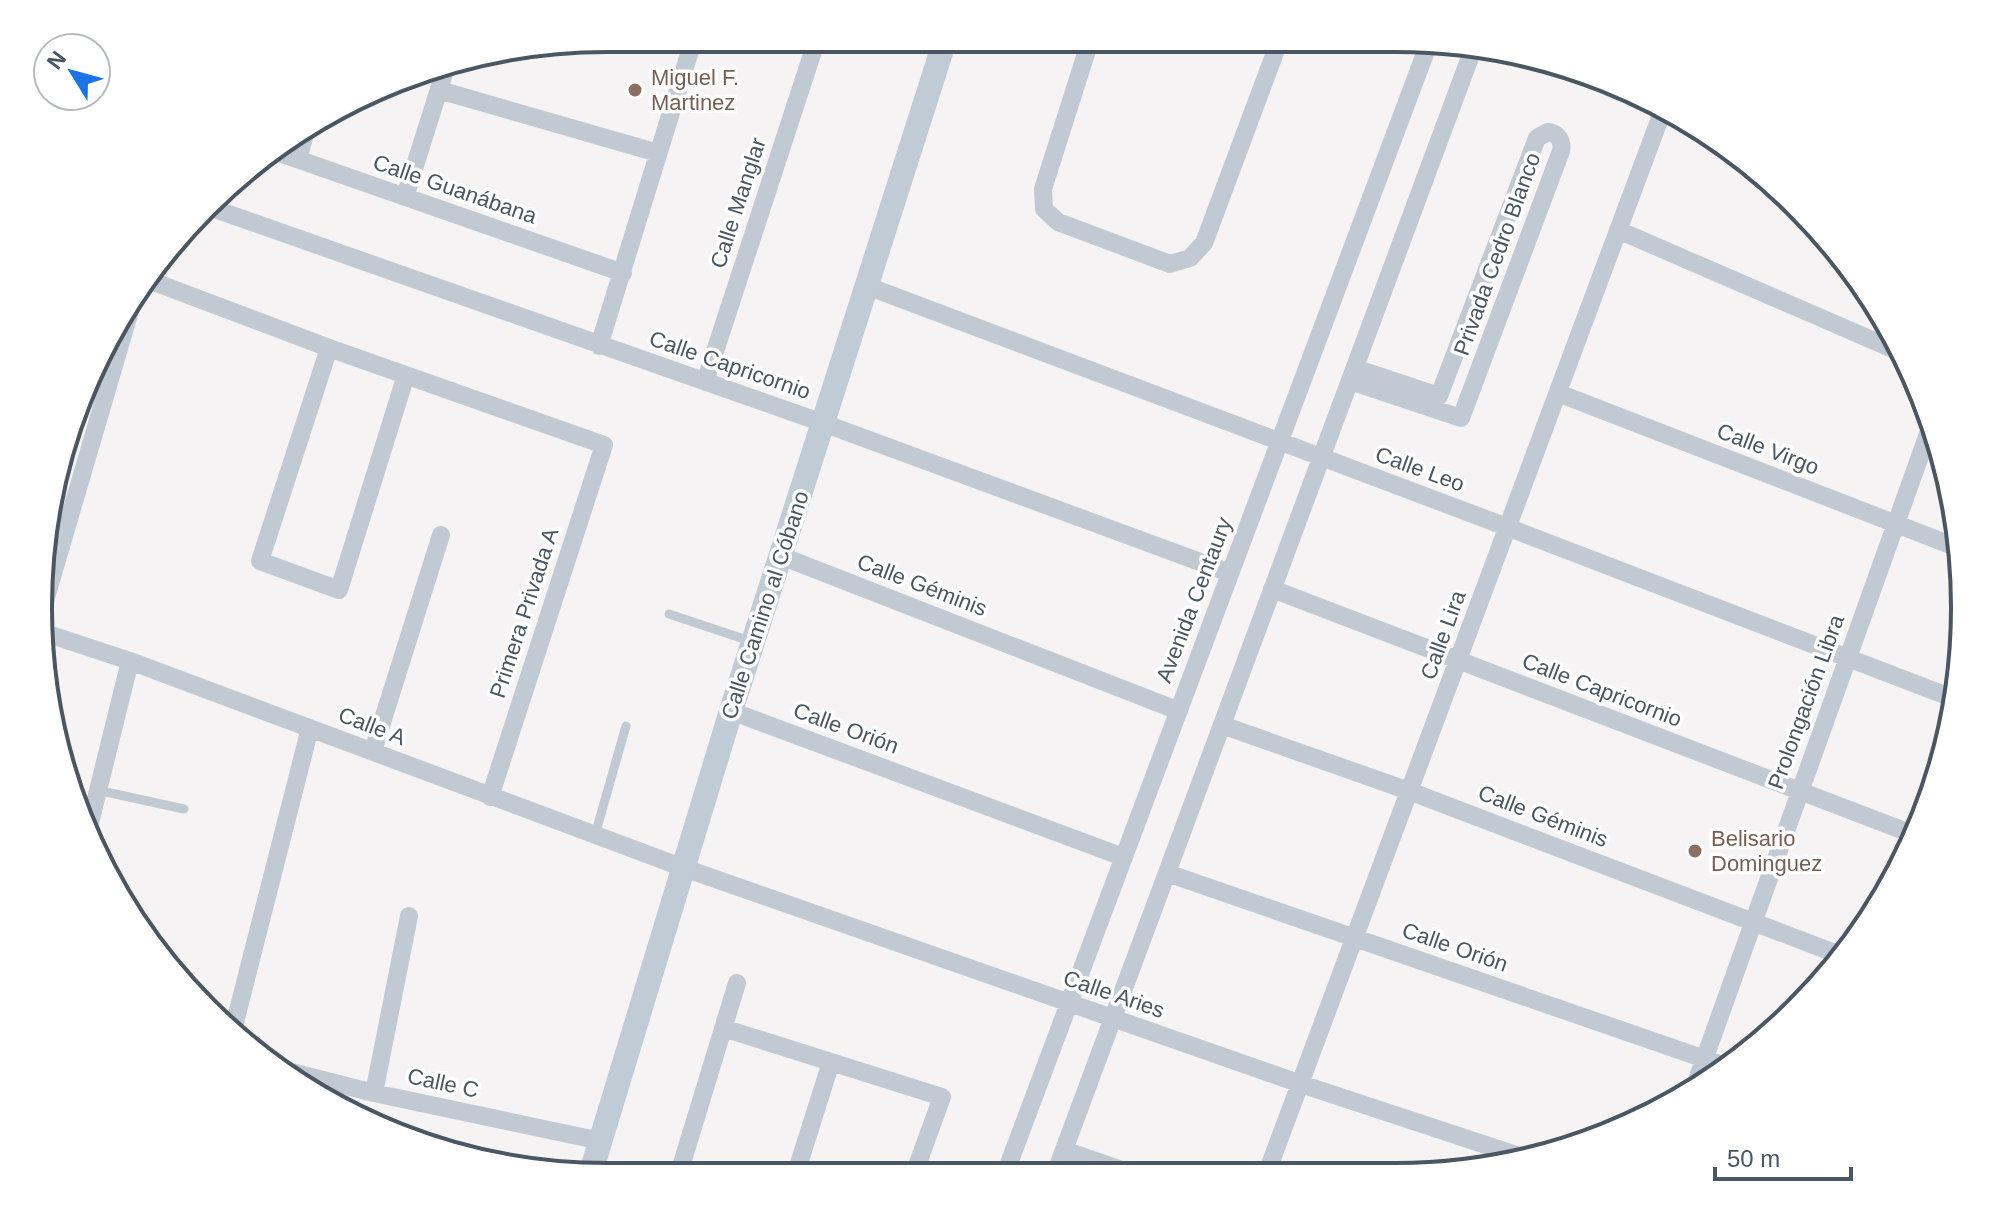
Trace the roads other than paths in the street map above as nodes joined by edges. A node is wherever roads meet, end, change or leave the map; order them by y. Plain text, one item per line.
1 (690, 52) edge
2 (813, 52) edge
3 (941, 52) edge
4 (1087, 52) edge
5 (1275, 52) edge
6 (1425, 53) edge
7 (1470, 57) edge
8 (443, 77) edge
9 (439, 90) junction
10 (1660, 119) edge
11 (302, 144) edge
12 (658, 153) junction
13 (286, 155) edge
14 (298, 159) junction
15 (405, 197) junction
16 (219, 211) edge
17 (1618, 230) junction
18 (623, 273) junction
19 (157, 283) edge
20 (867, 286) junction
21 (122, 337) edge
22 (599, 346) junction
23 (1885, 346) edge
24 (329, 348) junction
25 (1353, 374) junction
26 (406, 375) junction
27 (705, 382) junction
28 (1558, 393) junction
29 (823, 423) junction
30 (1925, 441) edge
31 (1279, 442) junction
32 (1322, 458) junction
33 (1895, 524) junction
34 (1507, 527) junction
35 (441, 535) dead end
36 (1947, 544) edge
37 (781, 556) junction
38 (1230, 573) junction
39 (53, 574) edge
40 (1272, 589) junction
41 (669, 614) dead end
42 (53, 636) edge
43 (753, 642) junction
44 (1847, 657) junction
45 (130, 661) junction
46 (1459, 661) junction
47 (1944, 695) edge
48 (731, 711) junction
49 (1179, 711) junction
50 (1222, 725) junction
51 (626, 726) dead end
52 (310, 728) junction
53 (373, 751) junction
54 (97, 790) junction
55 (1409, 791) junction
56 (1800, 791) junction
57 (490, 797) junction
58 (184, 809) dead end
59 (92, 814) edge
60 (1904, 831) edge
61 (595, 835) junction
62 (1123, 857) junction
63 (684, 868) junction
64 (1167, 873) junction
65 (409, 916) dead end
66 (1752, 922) junction
67 (1356, 938) junction
68 (1831, 952) edge
69 (737, 983) dead end
70 (1069, 1003) junction
71 (1113, 1018) junction
72 (236, 1020) edge
73 (723, 1028) junction
74 (1704, 1058) junction
75 (831, 1062) junction
76 (1714, 1062) edge
77 (1699, 1072) edge
78 (311, 1077) edge
79 (1301, 1084) junction
80 (374, 1093) junction
81 (601, 1141) junction
82 (1064, 1150) junction
83 (1506, 1152) edge
84 (594, 1163) edge
85 (682, 1163) edge
86 (799, 1163) edge
87 (918, 1163) edge
88 (1009, 1163) edge
89 (1059, 1163) edge
90 (1101, 1163) edge
91 (1271, 1163) edge

1 - 12 street
2 - 27 street, Calle Manglar
3 - 20 street, Calle Camino al Cóbano
4 - 5 street
6 - 31 street, Avenida Centaury
7 - 25 street
8 - 9 street
9 - 12 street
9 - 15 street
10 - 17 street, Calle Lira
11 - 14 street
12 - 18 street
13 - 14 street, Calle Guanábana
14 - 15 street, Calle Guanábana
15 - 18 street, Calle Guanábana
16 - 22 street, Calle Capricornio
17 - 23 street
17 - 28 street, Calle Lira
18 - 22 street
19 - 24 street
20 - 29 street, Calle Camino al Cóbano
20 - 31 street, Calle Leo
21 - 39 street
22 - 27 street, Calle Capricornio
24 - 26 street
24 - 26 street
25 - 25 street, Privada Cedro Blanco
25 - 32 street
26 - 57 street, Primera Privada A
27 - 29 street, Calle Capricornio
28 - 33 street, Calle Virgo
28 - 34 street, Calle Lira
29 - 37 street, Calle Camino al Cóbano
29 - 38 street, Calle Capricornio
30 - 33 street, Prolongación Libra
31 - 32 street, Calle Leo
31 - 38 street, Avenida Centaury
32 - 34 street, Calle Leo
32 - 40 street
33 - 36 street, Calle Virgo
33 - 44 street, Prolongación Libra
34 - 44 street, Calle Leo
34 - 46 street, Calle Lira
35 - 53 street
37 - 43 street, Calle Camino al Cóbano
37 - 49 street, Calle Géminis
38 - 49 street, Avenida Centaury
40 - 46 street, Calle Capricornio
40 - 50 street
41 - 43 lane
42 - 45 street, Calle A
43 - 48 street, Calle Camino al Cóbano
44 - 47 street, Calle Leo
44 - 56 street, Prolongación Libra
45 - 52 street, Calle A
45 - 54 street
46 - 55 street, Calle Lira
46 - 56 street, Calle Capricornio
48 - 62 street, Calle Orión
48 - 63 street, Calle Camino al Cóbano
49 - 62 street, Avenida Centaury
50 - 55 street, Calle Géminis
50 - 64 street
51 - 61 lane
52 - 53 street, Calle A
52 - 72 street
53 - 57 street, Calle A
54 - 58 lane
54 - 59 street
55 - 66 street, Calle Géminis
55 - 67 street, Calle Lira
56 - 60 street, Calle Capricornio
56 - 66 street, Prolongación Libra
57 - 61 street, Calle A
61 - 63 street, Calle A
62 - 70 street, Avenida Centaury
63 - 70 street, Calle Aries
63 - 81 street, Calle Camino al Cóbano
64 - 67 street, Calle Orión
64 - 71 street
65 - 80 street
66 - 68 street, Calle Géminis
66 - 74 street, Prolongación Libra
67 - 74 street, Calle Orión
67 - 79 street, Calle Lira
69 - 73 street
70 - 71 street, Calle Aries
70 - 88 street, Avenida Centaury
71 - 79 street, Calle Aries
71 - 82 street
73 - 75 street
73 - 85 street
74 - 76 street, Calle Orión
74 - 77 street, Prolongación Libra
75 - 86 street
75 - 87 street
78 - 80 street, Calle C
79 - 83 street, Calle Aries
79 - 91 street, Calle Lira
80 - 81 street, Calle C
81 - 84 street, Calle Camino al Cóbano
82 - 89 street
82 - 90 street

